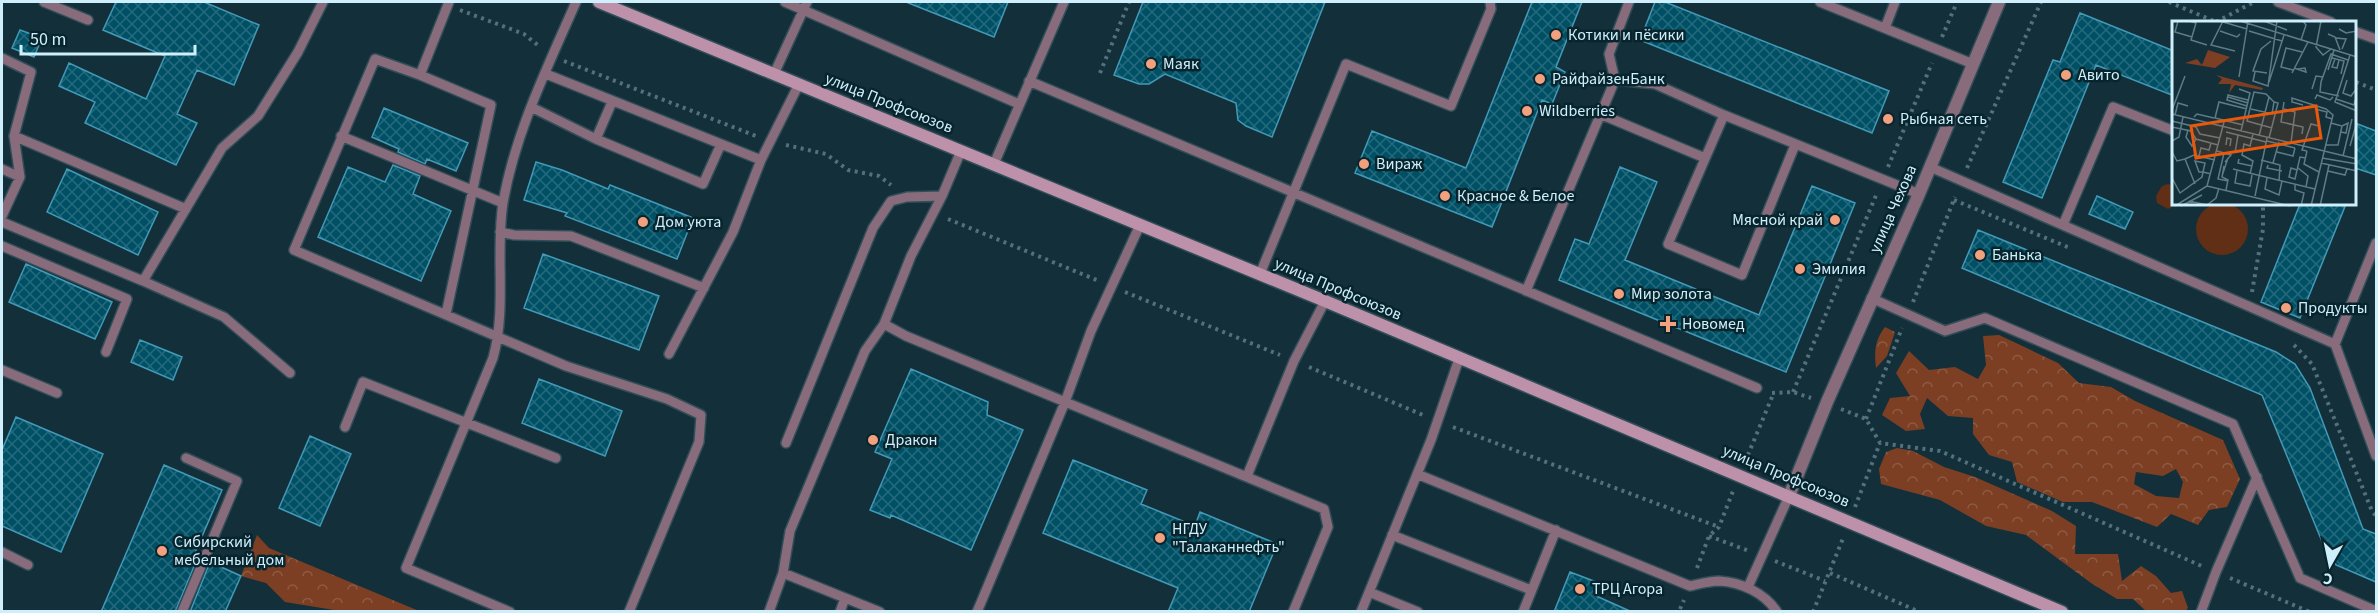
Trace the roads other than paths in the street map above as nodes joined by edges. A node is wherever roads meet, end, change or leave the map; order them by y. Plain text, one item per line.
1 (44, 2) edge
2 (323, 2) edge
3 (576, 2) edge
4 (599, 2) edge
5 (785, 2) edge
6 (1065, 2) edge
7 (1490, 2) edge
8 (1629, 2) edge
9 (1820, 2) edge
10 (1895, 2) edge
11 (1999, 2) edge
12 (2278, 2) edge
13 (449, 4) edge
14 (805, 5) edge
15 (1847, 6) edge
16 (2302, 6) edge
17 (88, 20) dead end
18 (2328, 21) edge
19 (1886, 28) junction
20 (2357, 33) edge
21 (2376, 39) edge
22 (2, 58) edge
23 (1973, 63) junction
24 (546, 74) junction
25 (774, 74) junction
26 (420, 75) junction
27 (1615, 80) junction
28 (1029, 81) junction
29 (799, 84) junction
30 (612, 102) junction
31 (1018, 104) junction
32 (531, 107) junction
33 (1600, 114) junction
34 (1724, 115) junction
35 (2172, 130) edge
36 (14, 136) junction
37 (341, 136) junction
38 (596, 139) junction
39 (721, 144) junction
40 (1796, 144) junction
41 (961, 151) junction
42 (1705, 158) junction
43 (761, 160) junction
44 (994, 164) junction
45 (1930, 167) junction
46 (2, 169) edge
47 (20, 177) junction
48 (474, 191) junction
49 (1292, 192) junction
50 (1919, 194) junction
51 (942, 196) junction
52 (503, 203) junction
53 (186, 208) junction
54 (2, 216) edge
55 (2, 222) edge
56 (1140, 225) junction
57 (2063, 225) junction
58 (500, 232) junction
59 (2376, 243) edge
60 (2, 246) edge
61 (1260, 274) junction
62 (143, 281) junction
63 (704, 288) junction
64 (1526, 291) junction
65 (1871, 298) junction
66 (1325, 301) junction
67 (446, 314) junction
68 (884, 324) junction
69 (499, 338) junction
70 (2335, 344) junction
71 (106, 352) dead end
72 (669, 354) dead end
73 (1459, 359) junction
74 (2, 372) edge
75 (290, 373) dead end
76 (1757, 387) road end
77 (57, 393) dead end
78 (1065, 402) junction
79 (465, 422) junction
80 (345, 428) dead end
81 (786, 443) dead end
82 (2376, 456) edge
83 (186, 458) dead end
84 (556, 458) dead end
85 (1417, 474) junction
86 (1247, 476) junction
87 (2257, 477) junction
88 (1790, 496) junction
89 (1556, 530) junction
90 (1392, 535) junction
91 (2, 552) edge
92 (28, 565) dead end
93 (783, 573) junction
94 (1748, 587) junction
95 (1531, 590) junction
96 (1369, 592) junction
97 (845, 598) junction
98 (2376, 611) edge
99 (182, 612) edge
100 (510, 612) edge
101 (629, 612) edge
102 (769, 612) edge
103 (840, 612) edge
104 (880, 612) edge
105 (977, 612) edge
106 (1293, 612) edge
107 (1361, 612) edge
108 (1418, 612) edge
109 (1523, 612) edge
110 (1777, 612) edge
111 (2062, 612) edge
112 (2201, 612) edge

1 - 17 lane
2 - 53 lane
3 - 24 lane
4 - 25 main road, улица Профсоюзов
5 - 14 lane
6 - 28 lane
7 - 49 lane
8 - 27 lane
9 - 15 lane
10 - 19 lane
11 - 23 street, улица Чехова
12 - 16 lane
13 - 26 lane
14 - 25 lane
14 - 31 lane
15 - 19 lane
16 - 18 lane
19 - 23 lane
20 - 21 lane
22 - 36 lane
23 - 45 street, улица Чехова
24 - 30 lane
24 - 32 lane
25 - 29 main road, улица Профсоюзов
26 - 37 lane
26 - 48 lane
27 - 33 lane
27 - 34 lane
28 - 31 lane
28 - 49 lane
29 - 41 main road, улица Профсоюзов
29 - 43 lane
30 - 38 lane
30 - 39 lane
31 - 44 lane
32 - 38 lane
32 - 52 lane
33 - 42 lane
33 - 64 lane
34 - 40 lane
34 - 42 lane
35 - 57 lane
36 - 47 lane
36 - 53 lane
37 - 48 lane
37 - 67 lane
38 - 39 lane
39 - 43 lane
40 - 42 lane
40 - 50 lane
41 - 44 main road, улица Профсоюзов
41 - 51 lane
43 - 63 lane
44 - 56 main road, улица Профсоюзов
45 - 50 street, улица Чехова
45 - 57 lane
46 - 47 lane
47 - 54 lane
48 - 52 lane
48 - 67 lane
49 - 61 lane
49 - 64 lane
50 - 65 street, улица Чехова
51 - 68 lane
51 - 81 lane
52 - 58 lane
53 - 62 lane
55 - 62 lane
56 - 61 main road, улица Профсоюзов
56 - 78 lane
57 - 70 lane
58 - 63 lane
58 - 69 lane
59 - 70 lane
60 - 71 lane
61 - 66 main road, улица Профсоюзов
62 - 75 lane
63 - 72 lane
64 - 76 lane
65 - 87 lane
65 - 88 street, улица Чехова
66 - 73 main road, улица Профсоюзов
66 - 86 lane
67 - 69 lane
68 - 78 lane
68 - 93 lane
69 - 79 lane
69 - 101 lane
70 - 82 lane
73 - 85 lane
73 - 88 main road, улица Профсоюзов
74 - 77 lane
78 - 86 lane
78 - 105 lane
79 - 80 lane
79 - 84 lane
79 - 100 lane
83 - 99 lane
85 - 89 lane
85 - 90 lane
86 - 106 lane
87 - 98 lane
87 - 112 lane
88 - 94 lane
88 - 111 main road, улица Профсоюзов
89 - 94 lane
89 - 95 lane
90 - 95 lane
90 - 96 lane
91 - 92 lane
93 - 97 lane
93 - 102 lane
94 - 110 lane
95 - 109 lane
96 - 107 lane
96 - 108 lane
97 - 103 lane
97 - 104 lane

